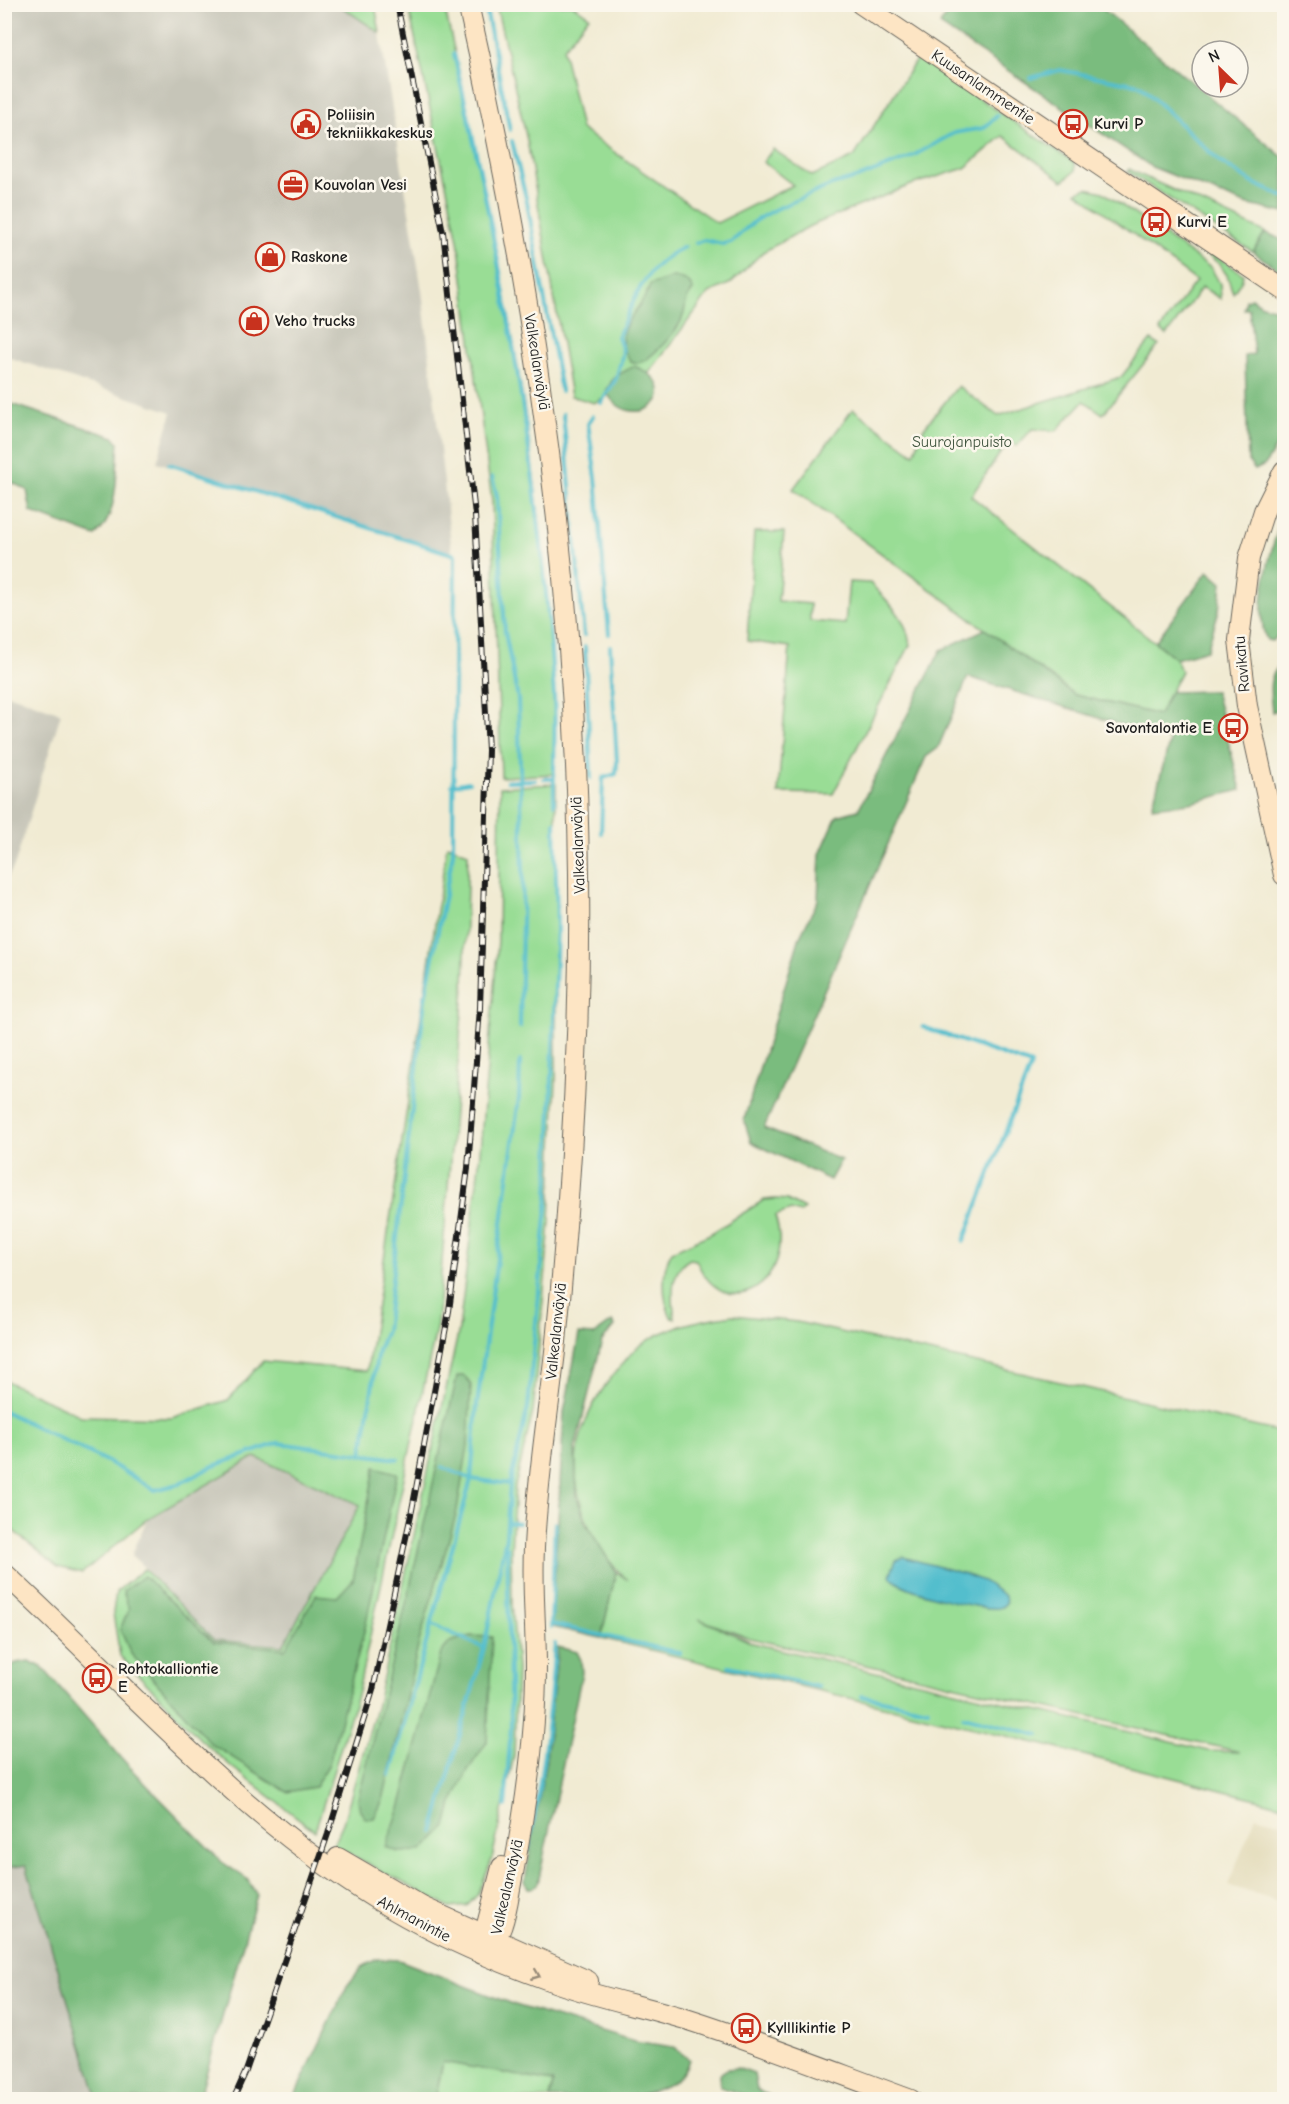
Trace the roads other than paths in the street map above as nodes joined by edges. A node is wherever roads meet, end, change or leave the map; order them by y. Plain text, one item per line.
1 (468, 4) edge
2 (861, 4) edge
3 (1284, 290) edge
4 (1284, 471) edge
5 (1284, 875) edge
6 (4, 1573) edge
7 (487, 1943) junction
8 (911, 2100) edge

1 - 7 main road, Valkealanväylä
2 - 3 main road, Kuusanlammentie
4 - 5 main road, Ravikatu
6 - 7 main road, Ahlmanintie
7 - 8 main road, Ahlmanintie

